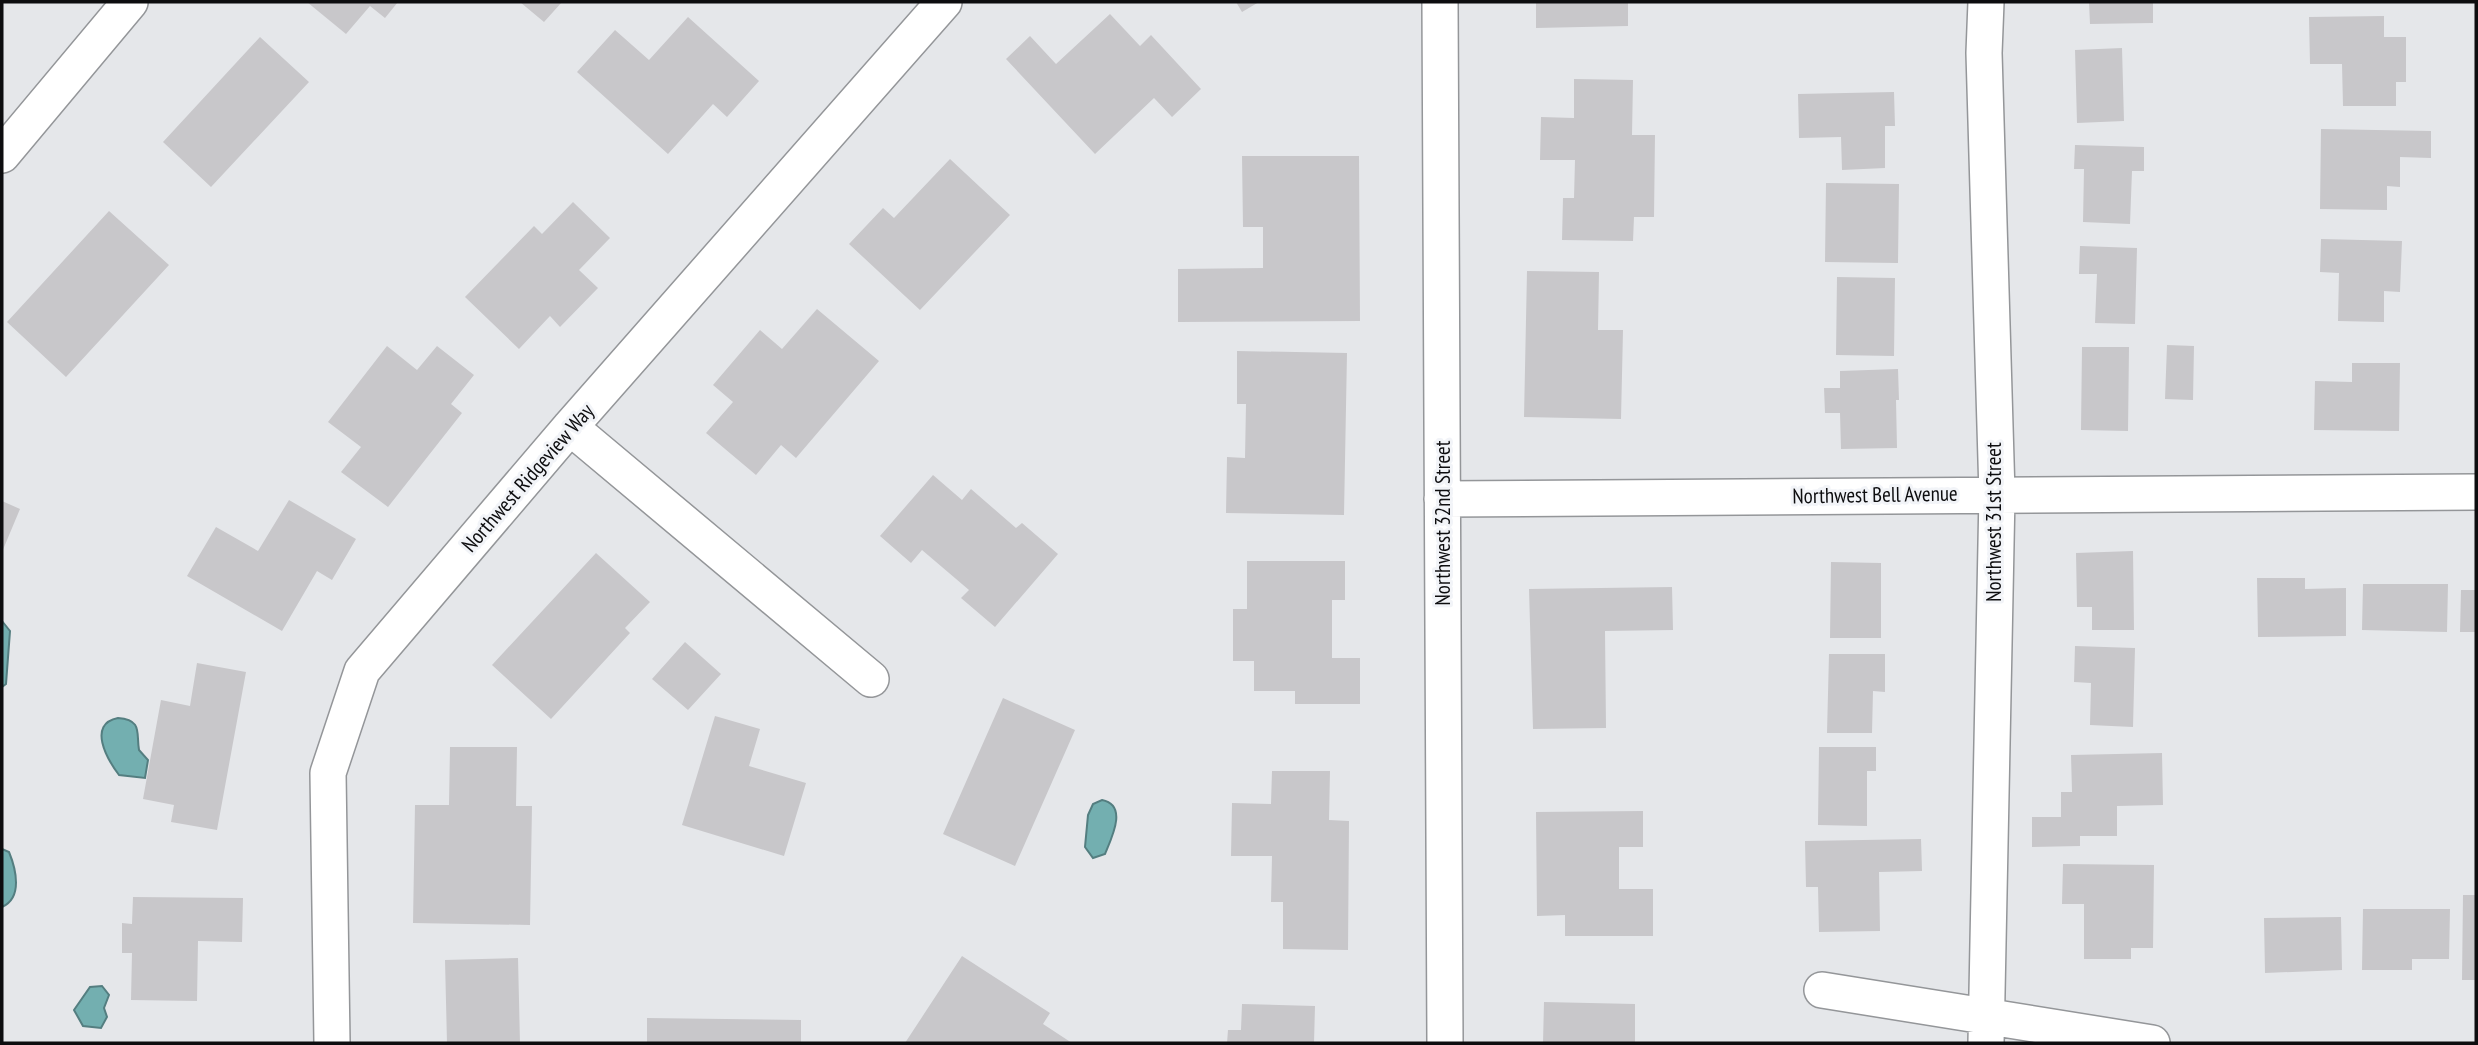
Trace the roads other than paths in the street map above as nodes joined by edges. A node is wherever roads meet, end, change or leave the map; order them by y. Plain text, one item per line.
1 (130, 2) edge
2 (944, 2) edge
3 (1440, 2) edge
4 (1986, 2) edge
5 (2, 155) edge
6 (570, 427) junction
7 (2476, 492) edge
8 (1997, 494) junction
9 (1442, 499) junction
10 (870, 679) dead end
11 (1822, 990) dead end
12 (1986, 1030) edge
13 (332, 1043) edge
14 (1445, 1043) edge
15 (2152, 1043) edge

1 - 5 street
2 - 6 street, Northwest Ridgeview Way
3 - 9 street, Northwest 32nd Street
4 - 8 street, Northwest 31st Street
6 - 10 street
6 - 13 street, Northwest Ridgeview Way
7 - 8 street, Northwest Bell Avenue
8 - 9 street, Northwest Bell Avenue
8 - 12 street, Northwest 31st Street
9 - 14 street, Northwest 32nd Street
11 - 12 street
12 - 15 street

